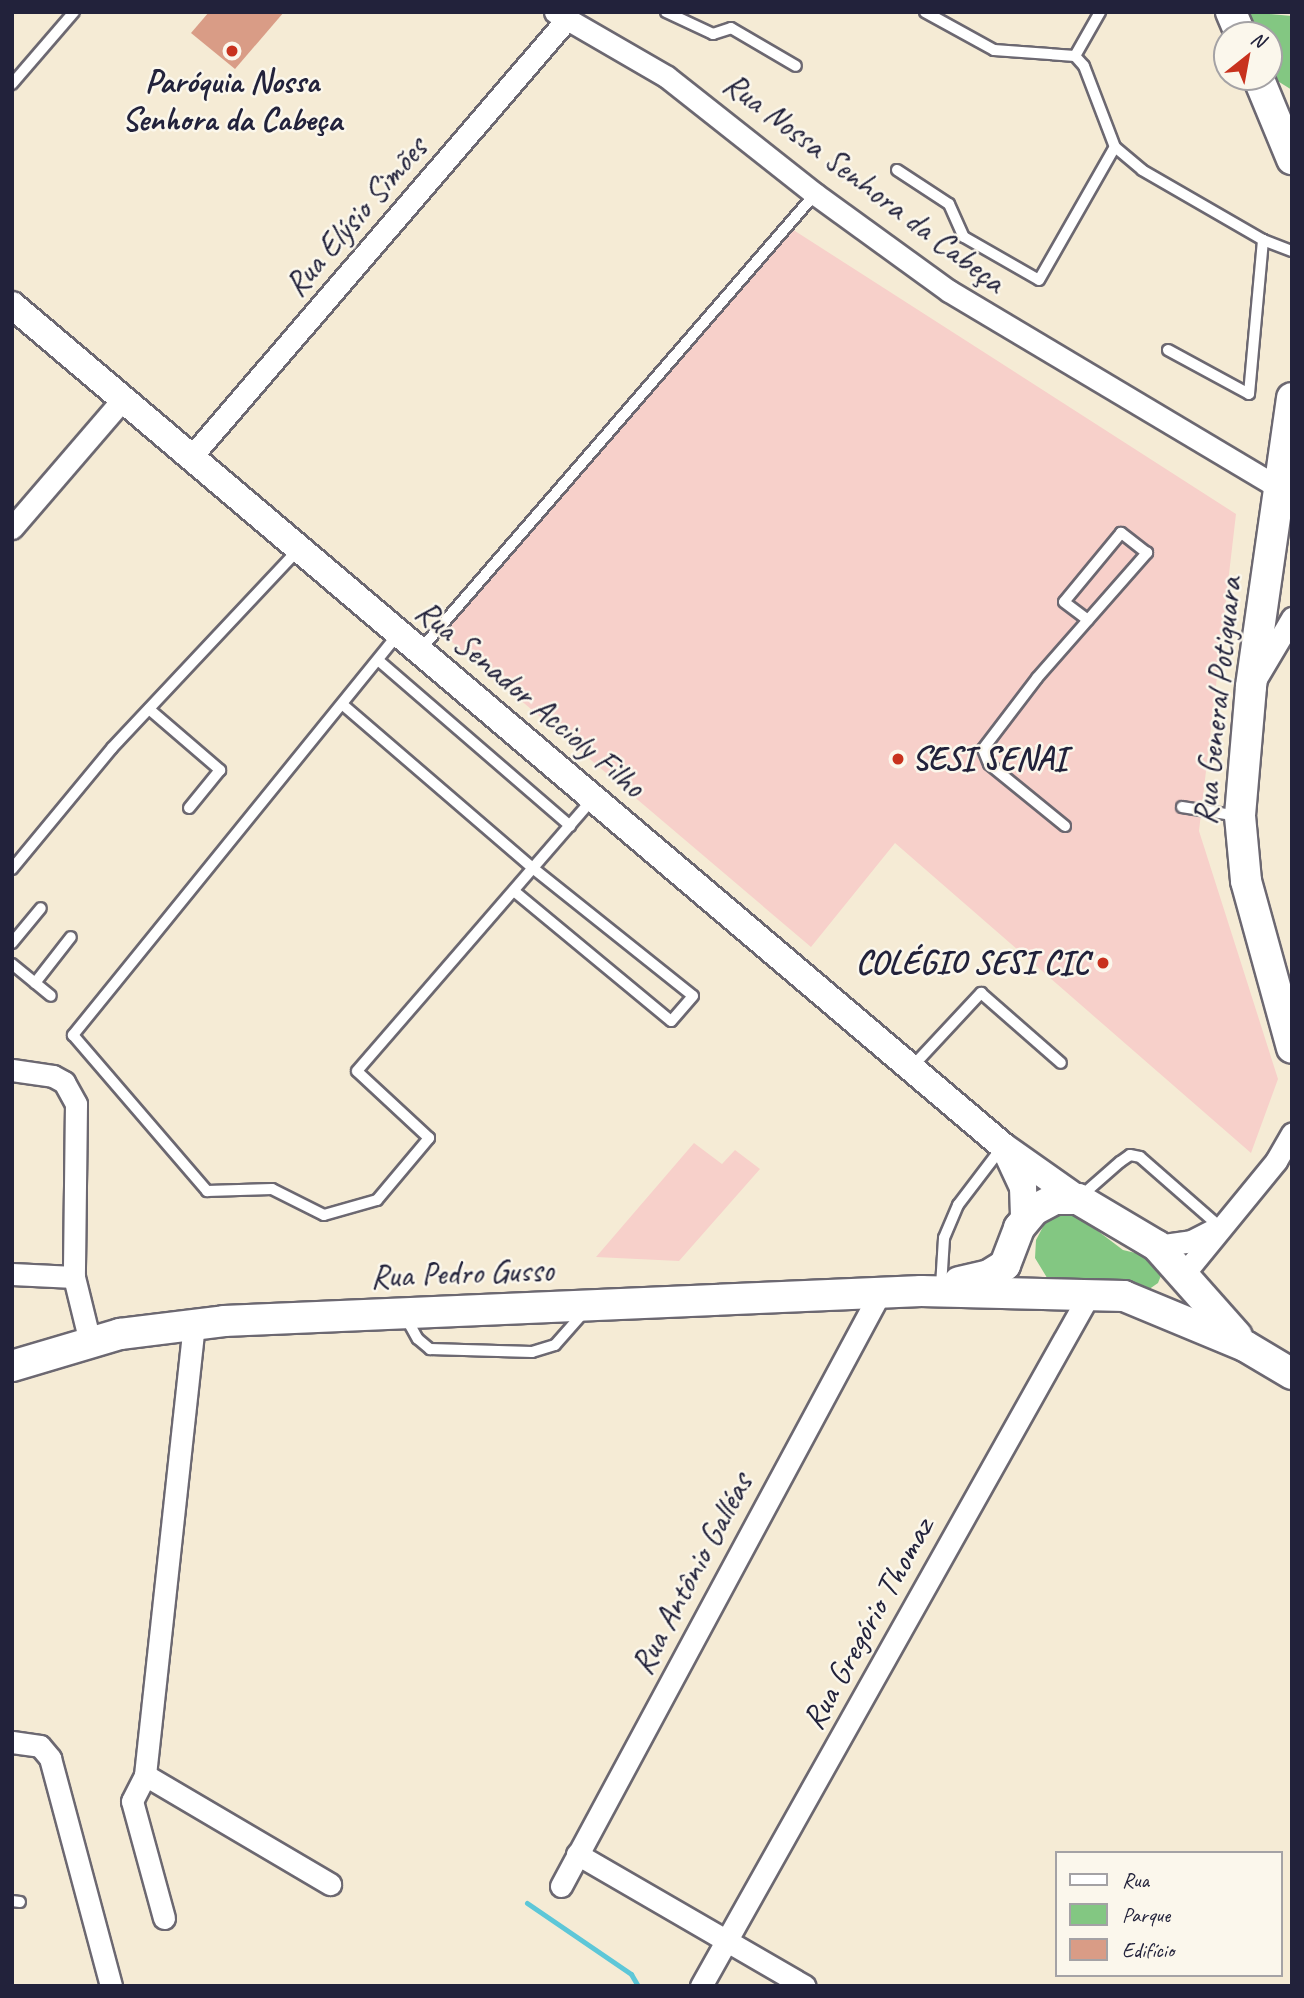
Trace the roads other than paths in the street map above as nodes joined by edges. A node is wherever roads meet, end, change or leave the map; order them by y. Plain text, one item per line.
1 (74, 12) edge
2 (666, 12) edge
3 (926, 12) edge
4 (1100, 12) edge
5 (562, 15) edge
6 (1075, 55) junction
7 (796, 66) dead end
8 (12, 85) edge
9 (1264, 91) edge
10 (1276, 91) edge
11 (1292, 101) edge
12 (1115, 147) junction
13 (1292, 159) edge
14 (897, 170) dead end
15 (815, 194) junction
16 (1262, 240) junction
17 (1292, 251) edge
18 (12, 305) edge
19 (1168, 350) dead end
20 (1292, 398) edge
21 (123, 399) junction
22 (191, 457) junction
23 (1285, 493) edge
24 (12, 528) edge
25 (299, 549) junction
26 (1292, 618) edge
27 (1088, 620) junction
28 (399, 633) junction
29 (419, 651) junction
30 (377, 660) junction
31 (1251, 687) junction
32 (342, 704) junction
33 (149, 709) junction
34 (593, 799) junction
35 (1182, 807) dead end
36 (189, 808) dead end
37 (1240, 816) junction
38 (570, 826) junction
39 (1065, 826) dead end
40 (12, 869) edge
41 (534, 869) junction
42 (514, 891) junction
43 (41, 908) dead end
44 (71, 937) dead end
45 (12, 943) edge
46 (12, 964) edge
47 (35, 983) junction
48 (51, 996) dead end
49 (1292, 1048) edge
50 (1060, 1063) dead end
51 (911, 1068) junction
52 (12, 1070) edge
53 (1292, 1133) edge
54 (1003, 1146) junction
55 (1078, 1199) junction
56 (1024, 1220) junction
57 (1220, 1227) junction
58 (1157, 1246) junction
59 (1013, 1248) junction
60 (12, 1274) edge
61 (1182, 1276) junction
62 (74, 1278) junction
63 (931, 1289) junction
64 (1030, 1292) junction
65 (880, 1293) junction
66 (1090, 1293) junction
67 (588, 1306) junction
68 (1159, 1307) junction
69 (404, 1313) junction
70 (194, 1323) junction
71 (90, 1342) junction
72 (1245, 1346) junction
73 (12, 1366) edge
74 (1292, 1374) edge
75 (12, 1742) edge
76 (145, 1774) junction
77 (577, 1854) junction
78 (330, 1884) dead end
79 (561, 1886) dead end
80 (164, 1918) dead end
81 (726, 1940) junction
82 (111, 1986) edge
83 (701, 1986) edge
84 (805, 1986) edge

1 - 8 lane
2 - 7 lane
3 - 6 lane
4 - 6 lane
5 - 15 street, Rua Nossa Senhora da Cabeça
5 - 22 street, Rua Elýsio Simões
6 - 12 lane
9 - 13 main road
10 - 11 main road
12 - 14 lane
12 - 16 lane
15 - 23 street, Rua Nossa Senhora da Cabeça
15 - 29 lane
16 - 17 lane
16 - 19 lane
18 - 21 street, Rua Senador Accioly Filho
20 - 23 main road, Rua General Potiguara
21 - 22 street, Rua Senador Accioly Filho
21 - 24 street
22 - 25 street, Rua Senador Accioly Filho
23 - 31 main road, Rua General Potiguara
25 - 28 street, Rua Senador Accioly Filho
25 - 33 lane
26 - 31 street
27 - 27 lane
27 - 39 lane
28 - 29 street, Rua Senador Accioly Filho
28 - 30 lane
29 - 34 street, Rua Senador Accioly Filho
30 - 32 lane
30 - 38 lane
31 - 37 main road, Rua General Potiguara
32 - 41 lane
32 - 42 lane
33 - 36 lane
33 - 40 lane
34 - 38 lane
34 - 51 street, Rua Senador Accioly Filho
35 - 37 lane
37 - 49 main road, Rua General Potiguara
38 - 41 lane
41 - 42 lane
41 - 42 lane
43 - 45 lane
44 - 47 lane
46 - 47 lane
47 - 48 lane
50 - 51 lane
51 - 54 street, Rua Senador Accioly Filho
52 - 62 street
53 - 57 street
54 - 55 street, Rua Senador Accioly Filho
54 - 56 street, Rua Senador Accioly Filho
54 - 63 lane
55 - 56 main road
55 - 57 lane
55 - 58 main road, Rua Pedro Gusso
56 - 59 main road, Rua Pedro Gusso
57 - 58 street
57 - 61 street
58 - 61 main road, Rua Pedro Gusso
59 - 63 main road, Rua Pedro Gusso
59 - 64 main road
60 - 62 street
61 - 68 main road
61 - 72 main road, Rua Pedro Gusso
62 - 71 street
63 - 64 main road, Rua Pedro Gusso
63 - 65 main road, Rua Pedro Gusso
64 - 66 main road, Rua Pedro Gusso
65 - 67 main road, Rua Pedro Gusso
65 - 77 street, Rua Antônio Galléas
66 - 68 main road, Rua Pedro Gusso
66 - 81 street, Rua Gregório Thomaz
67 - 69 main road, Rua Pedro Gusso
67 - 69 lane
68 - 72 main road, Rua Pedro Gusso
69 - 70 main road, Rua Pedro Gusso
70 - 71 main road, Rua Pedro Gusso
70 - 76 street
71 - 73 main road, Rua Pedro Gusso
72 - 74 main road, Rua Pedro Gusso
75 - 82 street
76 - 78 street
76 - 80 street
77 - 79 street, Rua Antônio Galléas
77 - 81 street
81 - 83 street, Rua Gregório Thomaz
81 - 84 street

